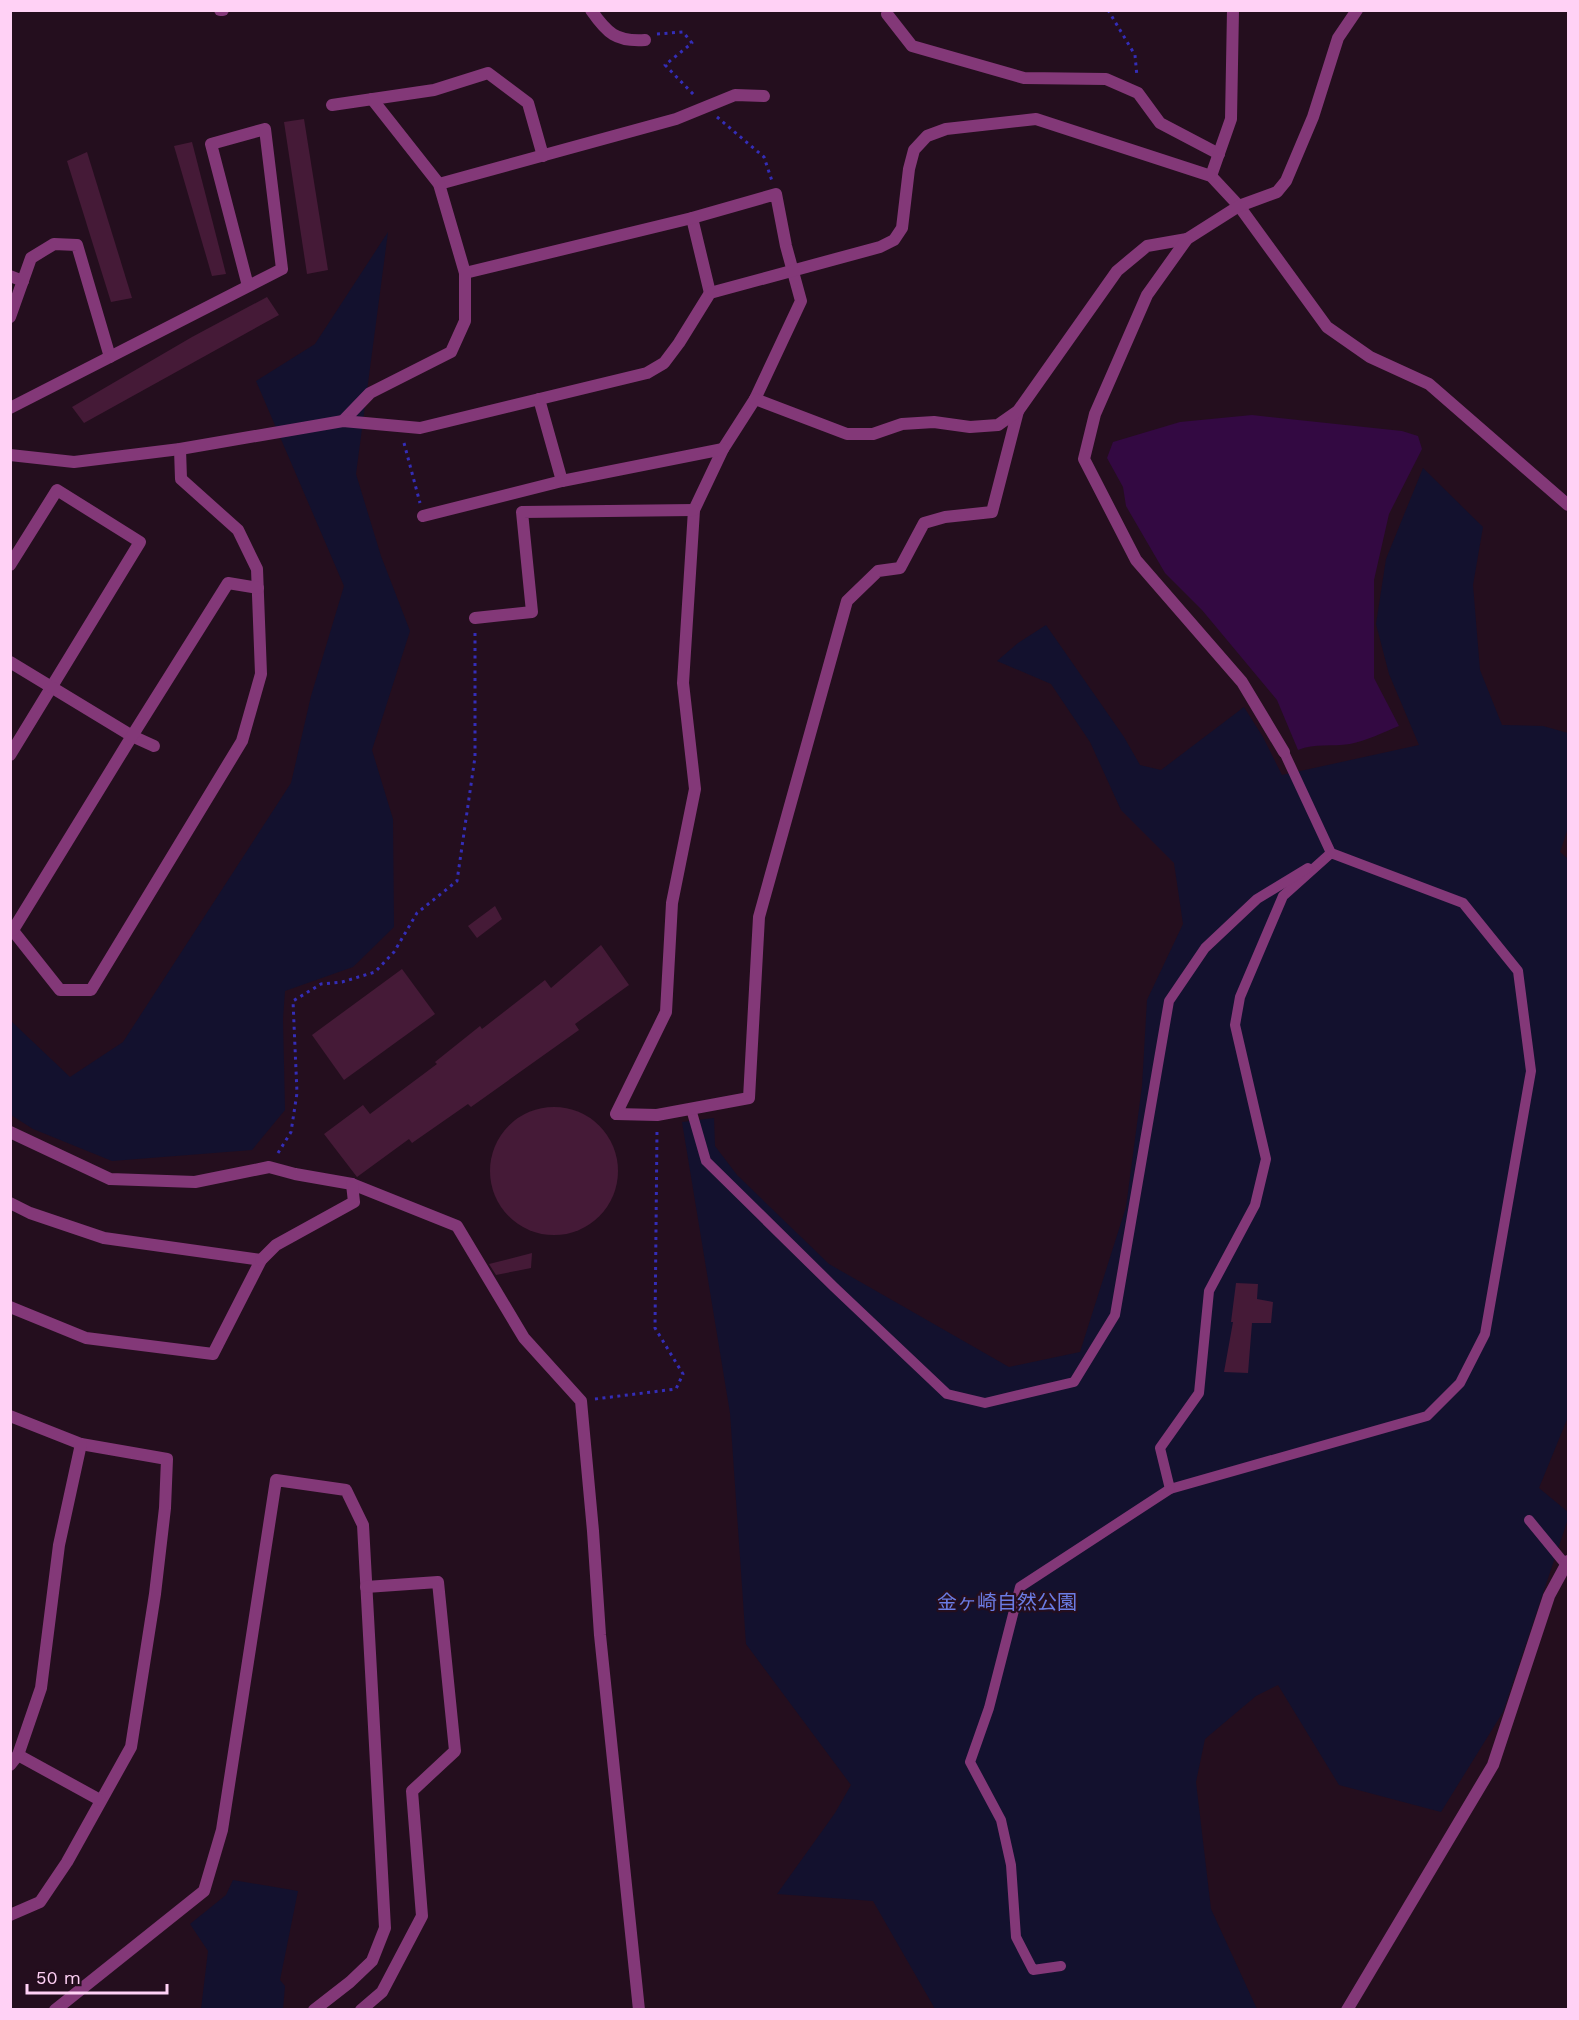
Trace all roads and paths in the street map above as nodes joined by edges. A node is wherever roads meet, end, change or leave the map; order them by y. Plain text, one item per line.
1 (591, 10) edge
2 (1108, 10) edge
3 (1233, 10) edge
4 (1357, 10) edge
5 (887, 14) dead end
6 (645, 40) joint
7 (1138, 93) junction
8 (764, 96) dead end
9 (372, 99) junction
10 (332, 105) dead end
11 (705, 106) junction
12 (1219, 154) junction
13 (543, 156) junction
14 (1211, 176) junction
15 (439, 184) junction
16 (776, 194) junction
17 (1239, 206) junction
18 (692, 218) junction
19 (1187, 239) junction
20 (465, 273) junction
21 (10, 276) edge
22 (23, 281) junction
23 (248, 286) junction
24 (710, 293) junction
25 (10, 318) edge
26 (110, 357) junction
27 (539, 399) junction
28 (755, 399) junction
29 (10, 408) edge
30 (1018, 411) junction
31 (343, 421) junction
32 (400, 427) junction
33 (180, 449) junction
34 (723, 449) junction
35 (10, 455) edge
36 (561, 481) junction
37 (1569, 505) edge
38 (694, 510) junction
39 (423, 516) joint
40 (10, 565) edge
41 (258, 588) junction
42 (475, 618) joint
43 (10, 662) edge
44 (53, 687) junction
45 (132, 736) junction
46 (154, 746) dead end
47 (1284, 752) joint
48 (10, 755) edge
49 (1331, 853) junction
50 (12, 929) edge
51 (691, 1109) junction
52 (657, 1115) junction
53 (10, 1132) edge
54 (269, 1167) junction
55 (352, 1184) junction
56 (10, 1203) edge
57 (261, 1260) junction
58 (10, 1307) edge
59 (581, 1401) junction
60 (10, 1416) edge
61 (81, 1444) junction
62 (1170, 1490) junction
63 (1529, 1520) dead end
64 (1567, 1563) edge
65 (366, 1587) junction
66 (14, 1760) edge
67 (100, 1800) junction
68 (10, 1915) edge
69 (1061, 1965) dead end
70 (56, 2010) edge
71 (314, 2010) edge
72 (361, 2010) edge
73 (639, 2010) edge
74 (1347, 2010) edge

1 - 6 street
2 - 7 path
3 - 12 street
4 - 17 street
5 - 7 street
6 - 11 path
7 - 12 street
8 - 11 street
9 - 10 street
9 - 13 street
9 - 15 street
11 - 13 street
11 - 16 path
12 - 14 street
13 - 15 street
14 - 17 street
14 - 24 street
15 - 20 street
16 - 18 street
16 - 28 street
17 - 19 street
17 - 37 street
18 - 20 street
18 - 24 street
19 - 30 street
19 - 47 street
20 - 31 street
21 - 22 street
22 - 25 street
22 - 26 street
23 - 23 street
23 - 26 street
24 - 27 street
26 - 29 street
27 - 32 street
27 - 36 street
28 - 30 street
28 - 34 street
30 - 51 street
31 - 32 street
31 - 33 street
32 - 39 path
33 - 35 street
33 - 41 street
34 - 36 street
34 - 38 street
36 - 39 street
38 - 42 street
38 - 52 street
40 - 44 street
41 - 45 street
41 - 50 street
42 - 54 path
43 - 44 street
44 - 45 street
44 - 48 street
45 - 46 street
45 - 50 street
47 - 49 lane
49 - 51 lane
49 - 62 lane
49 - 62 lane
51 - 52 street
52 - 59 path
53 - 54 street
54 - 55 street
55 - 57 street
55 - 59 street
56 - 57 street
57 - 58 street
59 - 73 street
60 - 61 street
61 - 66 street
61 - 67 street
62 - 69 lane
63 - 64 lane
64 - 74 street
65 - 70 street
65 - 71 street
65 - 72 street
66 - 67 street
67 - 68 street

